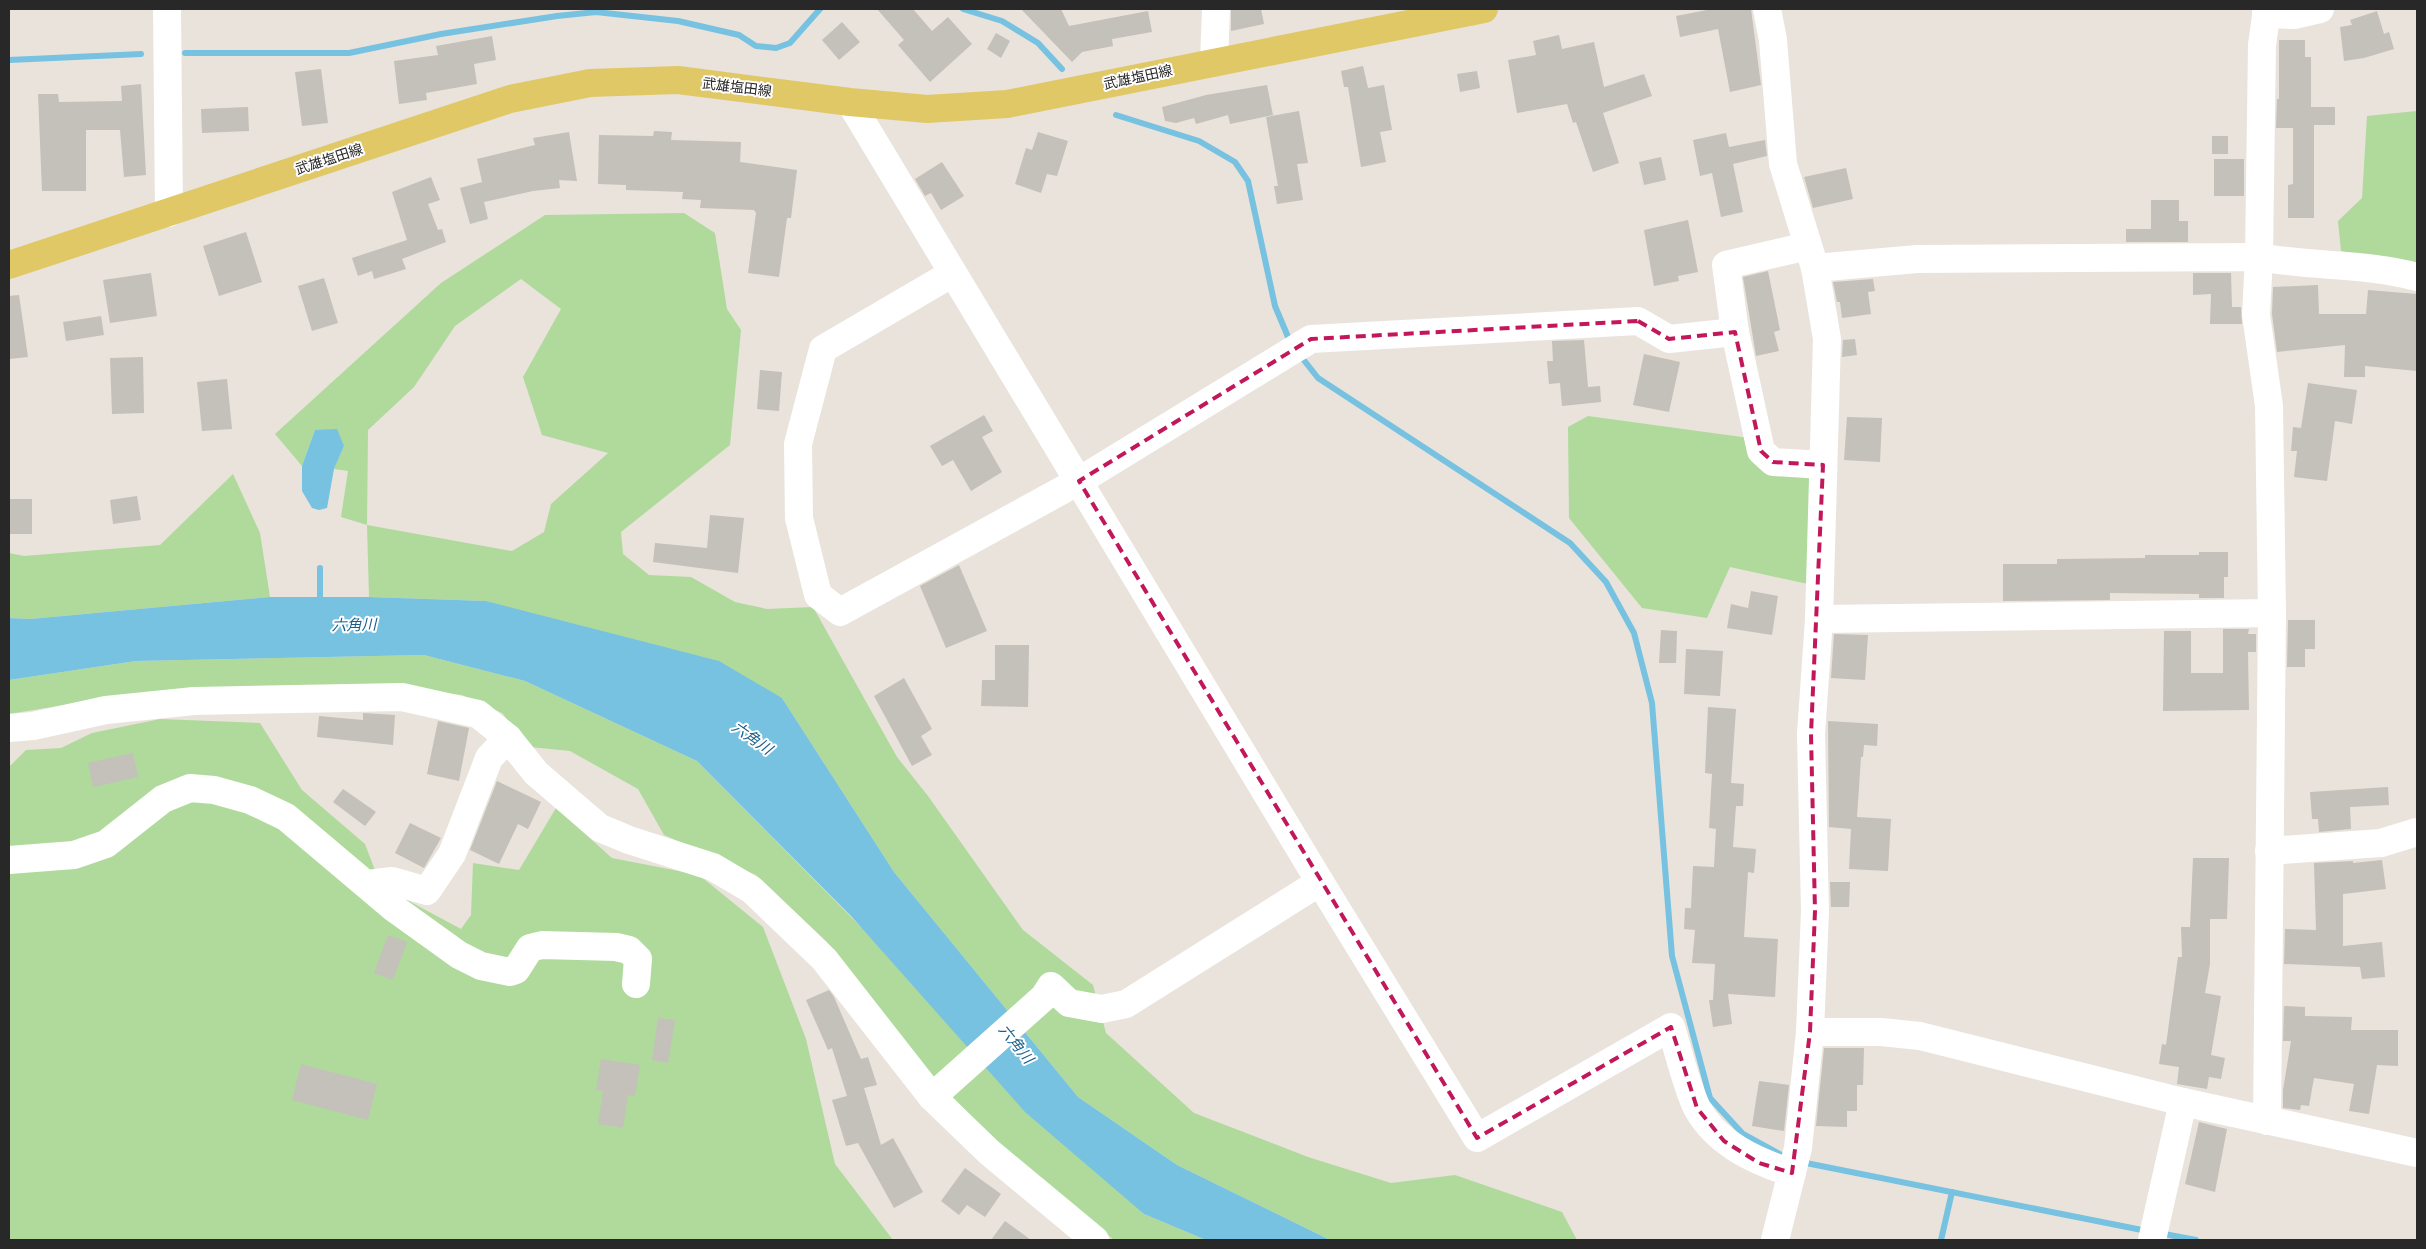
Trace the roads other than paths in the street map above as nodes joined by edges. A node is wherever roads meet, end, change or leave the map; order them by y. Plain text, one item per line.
1 (166, 9) edge
2 (1216, 9) edge
3 (1484, 9) edge
4 (1768, 9) edge
5 (2320, 9) edge
6 (2267, 11) edge
7 (1214, 62) junction
8 (850, 102) junction
9 (169, 212) junction
10 (1811, 257) junction
11 (2259, 257) junction
12 (9, 265) edge
13 (953, 272) junction
14 (2417, 277) edge
15 (1736, 332) junction
16 (1823, 465) junction
17 (1078, 481) junction
18 (2272, 614) junction
19 (1819, 619) junction
20 (9, 728) edge
21 (508, 738) junction
22 (2417, 832) edge
23 (2269, 851) junction
24 (9, 860) edge
25 (1320, 882) junction
26 (368, 884) junction
27 (636, 984) dead end
28 (1810, 1032) junction
29 (937, 1093) junction
30 (2183, 1102) junction
31 (2267, 1121) junction
32 (2417, 1153) edge
33 (1795, 1161) junction
34 (2154, 1231) edge
35 (1095, 1240) edge
36 (1775, 1240) edge

1 - 9 street
2 - 7 street
3 - 7 main road, 武雄塩田線
4 - 10 street
5 - 6 street
6 - 11 street
7 - 8 main road, 武雄塩田線
8 - 9 main road, 武雄塩田線
8 - 13 street
9 - 12 main road, 武雄塩田線
10 - 11 street
10 - 15 street
10 - 16 street
11 - 14 street
11 - 18 street
13 - 17 street
13 - 17 street
15 - 16 street
15 - 17 street
16 - 19 street
17 - 25 street
18 - 19 street
18 - 23 street
19 - 28 street
20 - 21 street
21 - 26 street
21 - 29 street
22 - 23 street
23 - 31 street
24 - 26 street
25 - 29 street
25 - 33 street
26 - 27 street
28 - 30 street
28 - 33 street
29 - 35 street
30 - 31 street
30 - 34 street
31 - 32 street
33 - 36 street

